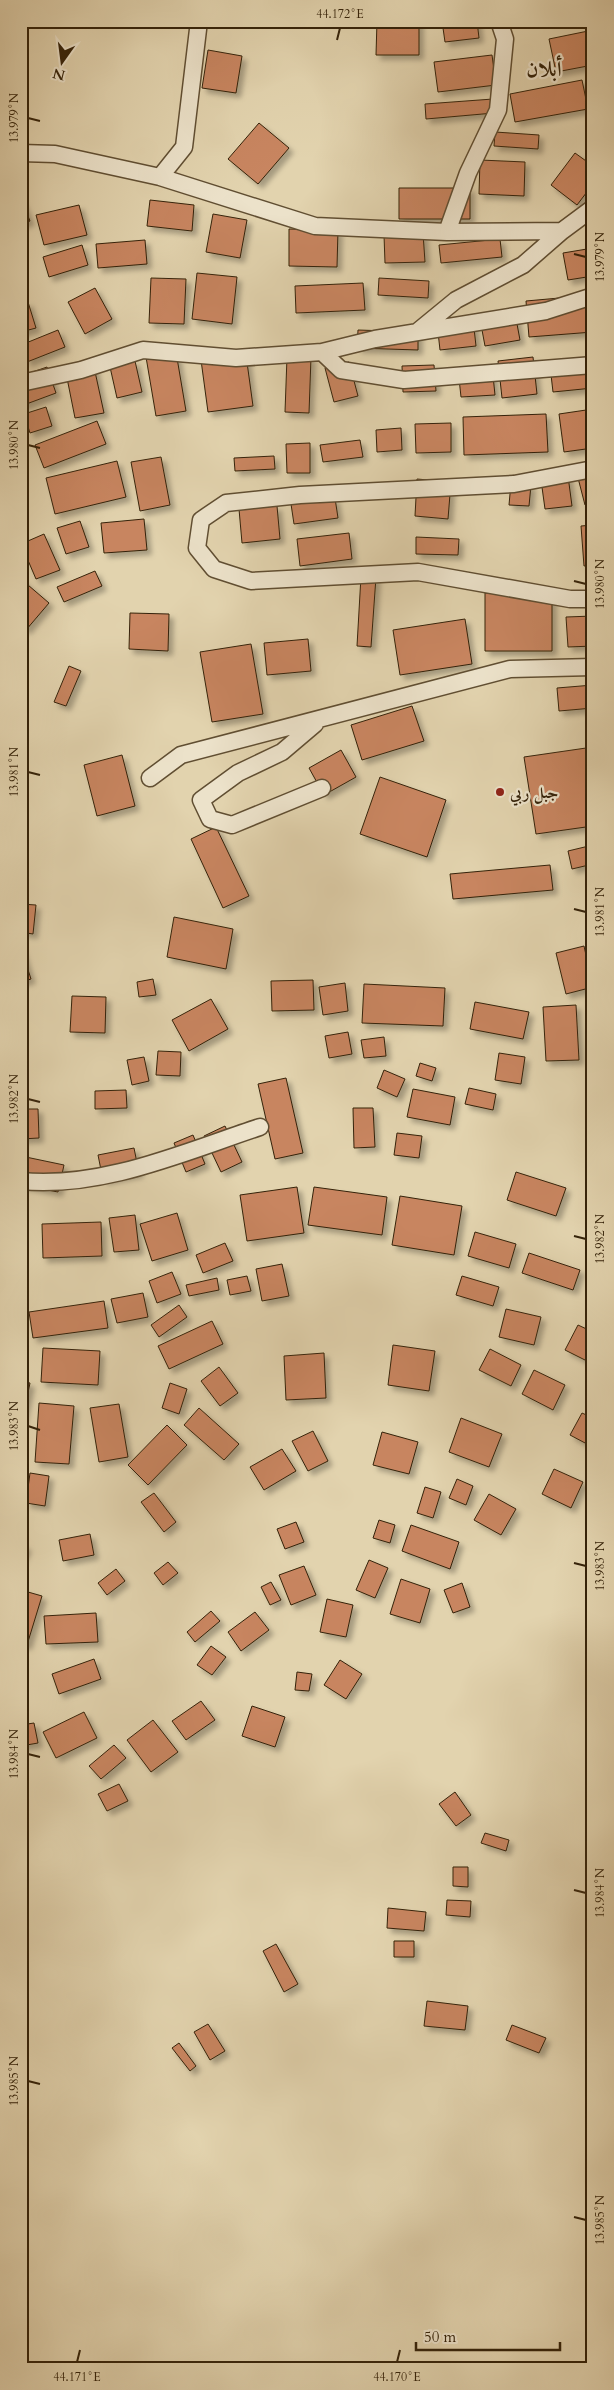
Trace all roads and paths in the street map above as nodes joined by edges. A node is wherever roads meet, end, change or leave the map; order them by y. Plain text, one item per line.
1 (199, 21) edge
2 (499, 21) edge
3 (21, 153) edge
4 (160, 177) junction
5 (593, 208) edge
6 (562, 230) junction
7 (447, 232) junction
8 (593, 296) edge
9 (415, 334) junction
10 (322, 352) junction
11 (593, 365) edge
12 (21, 382) edge
13 (593, 469) edge
14 (593, 599) edge
15 (593, 667) edge
16 (318, 720) junction
17 (150, 778) dead end
18 (322, 788) dead end
19 (260, 1127) dead end
20 (21, 1181) edge

1 - 4 street
2 - 7 street
3 - 4 street
4 - 7 street
5 - 6 street
6 - 7 street
6 - 9 street
8 - 9 street
9 - 10 street
10 - 11 street
10 - 12 street
13 - 14 street
15 - 16 street
16 - 17 street
16 - 18 street
19 - 20 street

